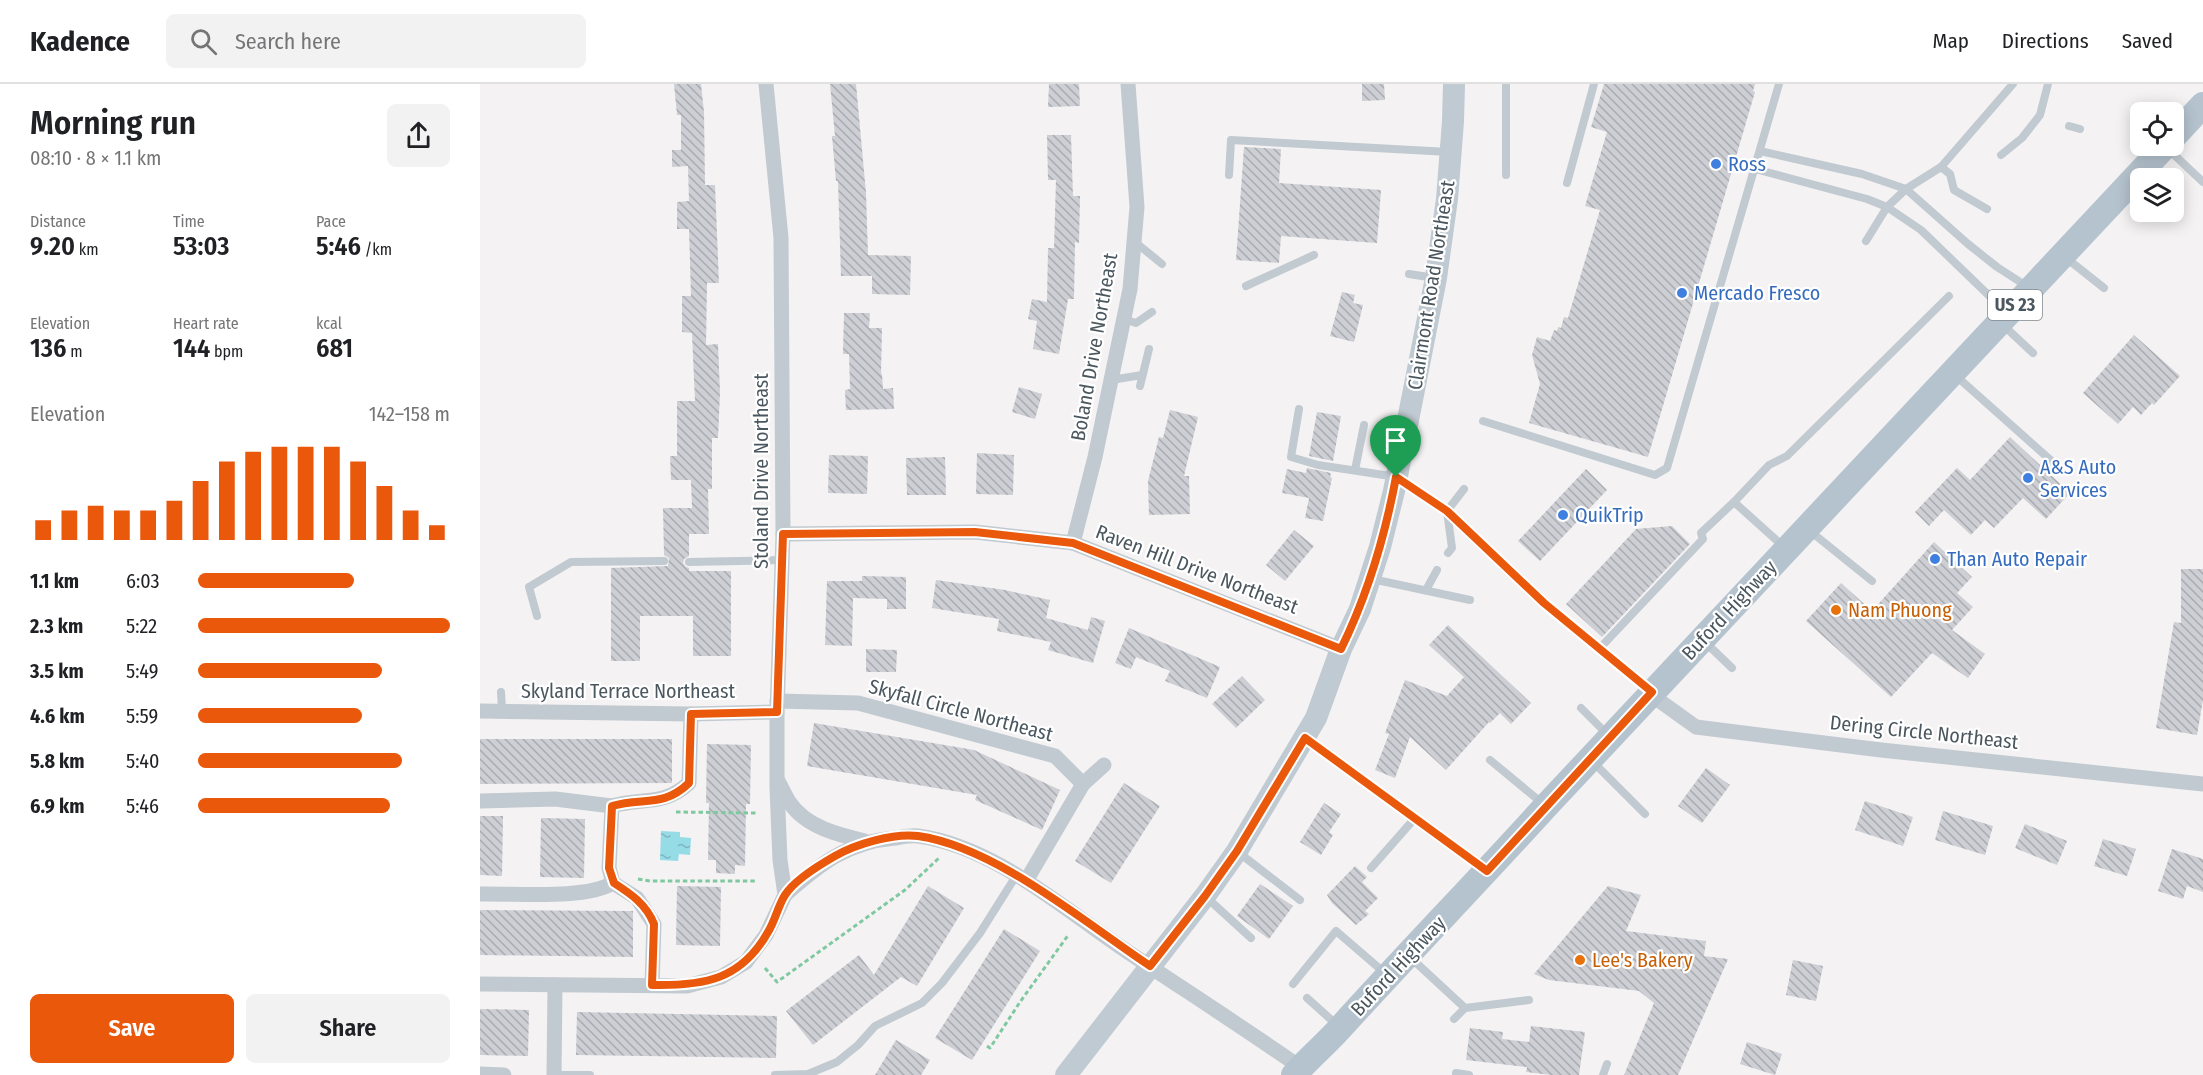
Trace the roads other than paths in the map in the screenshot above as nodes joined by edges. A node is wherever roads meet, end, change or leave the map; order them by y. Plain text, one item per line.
1 (765, 84) edge
2 (1128, 84) edge
3 (1454, 84) edge
4 (1506, 84) edge
5 (1594, 84) edge
6 (1779, 84) edge
7 (2013, 84) edge
8 (2048, 84) edge
9 (2203, 105) edge
10 (2184, 125) edge
11 (2069, 126) dead end
12 (2080, 129) dead end
13 (1760, 151) junction
14 (1451, 152) junction
15 (2001, 155) dead end
16 (2156, 156) edge
17 (2176, 156) edge
18 (1941, 168) junction
19 (1755, 169) junction
20 (1229, 175) dead end
21 (1506, 175) dead end
22 (2203, 182) edge
23 (1567, 183) dead end
24 (1906, 189) junction
25 (1887, 207) junction
26 (1988, 209) dead end
27 (1134, 241) junction
28 (1866, 241) dead end
29 (1314, 255) dead end
30 (2062, 255) junction
31 (1162, 264) dead end
32 (1408, 274) dead end
33 (1436, 278) junction
34 (1246, 286) dead end
35 (2031, 288) junction
36 (2104, 288) dead end
37 (1949, 296) dead end
38 (1152, 312) dead end
39 (2003, 317) junction
40 (1124, 319) junction
41 (1149, 349) dead end
42 (2033, 353) dead end
43 (1952, 372) junction
44 (1142, 375) junction
45 (1111, 380) junction
46 (1140, 386) dead end
47 (1299, 409) dead end
48 (1483, 421) dead end
49 (1364, 425) dead end
50 (2055, 464) dead end
51 (1355, 470) junction
52 (1396, 477) junction
53 (1464, 489) dead end
54 (1734, 502) junction
55 (1447, 511) junction
56 (1806, 528) junction
57 (783, 534) junction
58 (1073, 543) junction
59 (1786, 549) junction
60 (1448, 553) dead end
61 (782, 560) junction
62 (664, 561) dead end
63 (689, 562) dead end
64 (1437, 570) dead end
65 (1370, 579) junction
66 (1872, 581) dead end
67 (1426, 590) junction
68 (1470, 600) dead end
69 (537, 616) dead end
70 (1702, 639) junction
71 (1341, 649) junction
72 (1599, 649) junction
73 (1732, 668) dead end
74 (501, 692) dead end
75 (1651, 693) junction
76 (777, 706) junction
77 (1581, 708) dead end
78 (480, 711) edge
79 (502, 711) junction
80 (691, 714) junction
81 (1305, 738) junction
82 (1610, 738) junction
83 (1589, 759) junction
84 (1490, 760) dead end
85 (1104, 765) dead end
86 (777, 779) junction
87 (1083, 784) junction
88 (2203, 784) edge
89 (480, 801) edge
90 (612, 806) junction
91 (1546, 806) junction
92 (1645, 814) dead end
93 (1415, 818) junction
94 (869, 842) junction
95 (1237, 851) junction
96 (1371, 868) dead end
97 (1487, 871) junction
98 (1021, 878) junction
99 (614, 883) junction
100 (480, 894) edge
101 (785, 895) junction
102 (1205, 896) junction
103 (1300, 900) dead end
104 (1251, 938) dead end
105 (1406, 954) junction
106 (1150, 966) junction
107 (1387, 975) junction
108 (480, 984) edge
109 (1293, 984) dead end
110 (555, 985) junction
111 (652, 985) junction
112 (1307, 998) dead end
113 (1529, 999) dead end
114 (1465, 1008) junction
115 (1454, 1019) dead end
116 (1340, 1028) junction
117 (1607, 1064) dead end
118 (1297, 1071) edge
119 (480, 1074) edge
120 (504, 1075) edge
121 (553, 1075) edge
122 (590, 1075) edge
123 (774, 1075) edge
124 (1066, 1075) edge
125 (1456, 1075) edge
126 (1469, 1075) edge
127 (1603, 1075) edge

1 - 57 street, Stoland Drive Northeast
2 - 27 street, Boland Drive Northeast
3 - 14 main road, Clairmont Road Northeast
4 - 21 lane
5 - 23 lane
6 - 13 lane
7 - 18 lane
8 - 15 lane
9 - 10 main road
11 - 12 lane
13 - 19 lane
13 - 24 lane
14 - 20 lane
14 - 33 main road, Clairmont Road Northeast
16 - 30 main road, Buford Highway / US 23
17 - 22 lane
18 - 24 lane
18 - 26 lane
19 - 25 lane
19 - 48 lane
24 - 25 lane
24 - 35 lane
25 - 28 lane
25 - 39 lane
27 - 31 lane
27 - 40 street, Boland Drive Northeast
29 - 34 lane
30 - 35 main road, Buford Highway / US 23
30 - 36 lane
32 - 33 lane
33 - 52 main road, Clairmont Road Northeast
35 - 39 main road, Buford Highway / US 23
37 - 54 lane
38 - 40 lane
39 - 42 lane
39 - 43 main road, Buford Highway / US 23
40 - 45 street, Boland Drive Northeast
41 - 44 lane
43 - 50 lane
43 - 56 main road, Buford Highway / US 23
44 - 45 lane
44 - 46 lane
45 - 58 street, Boland Drive Northeast
47 - 51 lane
49 - 51 lane
51 - 52 lane
52 - 55 lane
52 - 65 main road, Clairmont Road Northeast
53 - 55 lane
54 - 59 lane
54 - 72 lane
55 - 60 lane
55 - 72 lane
56 - 59 main road, Buford Highway / US 23
56 - 66 lane
57 - 58 street, Raven Hill Drive Northeast
57 - 61 street, Stoland Drive Northeast
58 - 71 street, Raven Hill Drive Northeast
59 - 70 main road, Buford Highway / US 23
61 - 63 lane
61 - 76 street, Stoland Drive Northeast
62 - 69 lane
64 - 67 lane
65 - 67 lane
65 - 71 main road, Clairmont Road Northeast
67 - 68 lane
70 - 73 lane
70 - 75 main road, Buford Highway / US 23
71 - 81 main road, Clairmont Road Northeast
72 - 75 lane
74 - 79 lane
75 - 82 main road, Buford Highway / US 23
75 - 88 street, Dering Circle Northeast
76 - 80 street, Skyland Terrace Northeast
76 - 86 street, Stoland Drive Northeast
76 - 87 street, Skyfall Circle Northeast
77 - 82 lane
78 - 79 street, Skyland Terrace Northeast
79 - 80 street, Skyland Terrace Northeast
80 - 90 street
81 - 93 lane
81 - 95 main road, Clairmont Road Northeast
82 - 83 main road, Buford Highway / US 23
83 - 91 main road, Buford Highway / US 23
83 - 92 lane
84 - 91 lane
85 - 87 street
86 - 94 street
86 - 101 street, Stoland Drive Northeast
87 - 98 street
89 - 90 street
90 - 99 street
91 - 97 main road, Buford Highway / US 23
93 - 96 lane
93 - 97 lane
94 - 98 street
94 - 101 street
95 - 102 main road, Clairmont Road Northeast
95 - 103 lane
97 - 105 main road, Buford Highway / US 23
98 - 106 street
98 - 123 lane
99 - 100 street
99 - 111 street
101 - 111 street
102 - 104 lane
102 - 106 main road, Clairmont Road Northeast
105 - 107 main road, Buford Highway / US 23
105 - 114 lane
106 - 118 street
106 - 124 main road, Clairmont Road Northeast
107 - 109 lane
107 - 116 main road, Buford Highway / US 23
108 - 110 street
110 - 111 street
110 - 121 street
112 - 116 lane
113 - 114 lane
114 - 115 lane
116 - 118 main road, Buford Highway / US 23
117 - 127 lane
119 - 120 street
121 - 122 lane
125 - 126 lane

